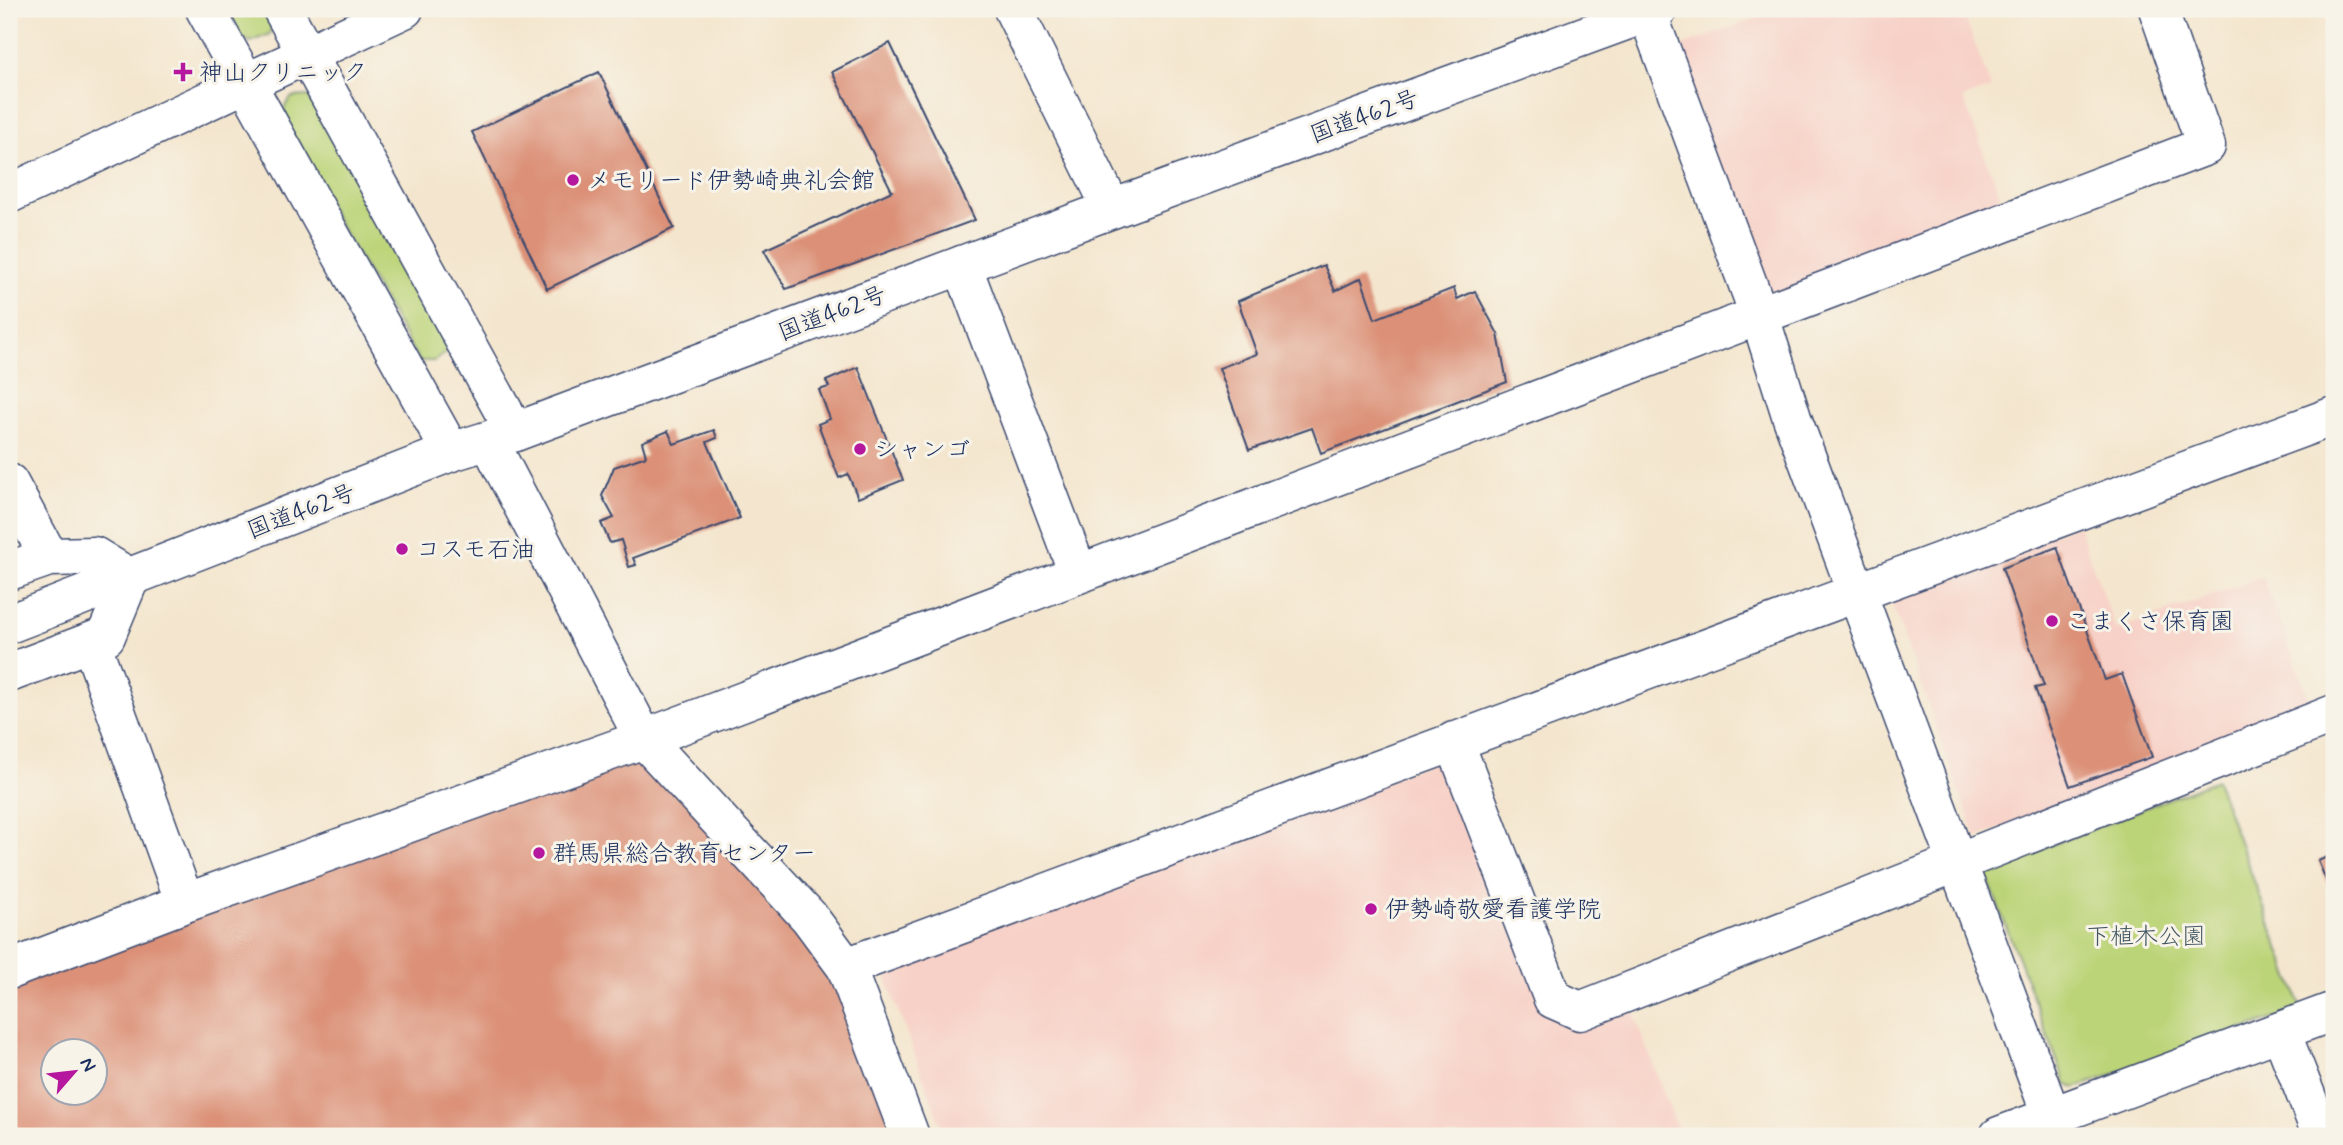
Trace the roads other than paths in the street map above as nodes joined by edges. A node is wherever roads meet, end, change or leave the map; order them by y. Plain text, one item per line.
1 (205, 9) edge
2 (282, 9) edge
3 (404, 9) edge
4 (1013, 9) edge
5 (2158, 9) edge
6 (1651, 10) edge
7 (306, 55) junction
8 (245, 83) junction
9 (9, 194) edge
10 (1112, 209) junction
11 (962, 265) junction
12 (1760, 317) junction
13 (2334, 416) edge
14 (502, 436) junction
15 (451, 452) junction
16 (9, 483) edge
17 (49, 556) junction
18 (9, 571) edge
19 (1078, 573) junction
20 (130, 578) junction
21 (1857, 592) junction
22 (9, 624) edge
23 (91, 642) junction
24 (9, 673) edge
25 (2334, 714) edge
26 (644, 739) junction
27 (1454, 741) junction
28 (1957, 862) junction
29 (185, 903) junction
30 (846, 967) junction
31 (9, 970) edge
32 (2334, 1012) edge
33 (2281, 1032) junction
34 (2056, 1126) edge
35 (910, 1136) edge
36 (1999, 1136) edge
37 (2322, 1136) edge

1 - 8 main road
2 - 7 main road
3 - 7 main road
4 - 10 main road
5 - 12 main road
6 - 10 main road, 国道462号
6 - 12 main road
7 - 8 main road
7 - 14 main road
8 - 9 main road
8 - 15 main road
10 - 11 main road, 国道462号
11 - 14 main road, 国道462号
11 - 19 main road
12 - 19 main road
12 - 21 main road
13 - 21 main road
14 - 15 main road, 国道462号
14 - 26 main road
15 - 20 main road, 国道462号
16 - 17 main road
17 - 18 main road
17 - 20 main road
19 - 26 main road
20 - 22 main road, 国道462号
20 - 23 main road
21 - 27 main road
21 - 28 main road
23 - 24 main road
23 - 29 main road
25 - 28 main road
26 - 29 main road
26 - 30 main road
27 - 28 main road
27 - 30 main road
28 - 34 main road
29 - 31 main road
30 - 35 main road
32 - 33 main road
33 - 34 main road
33 - 37 main road
34 - 36 main road

